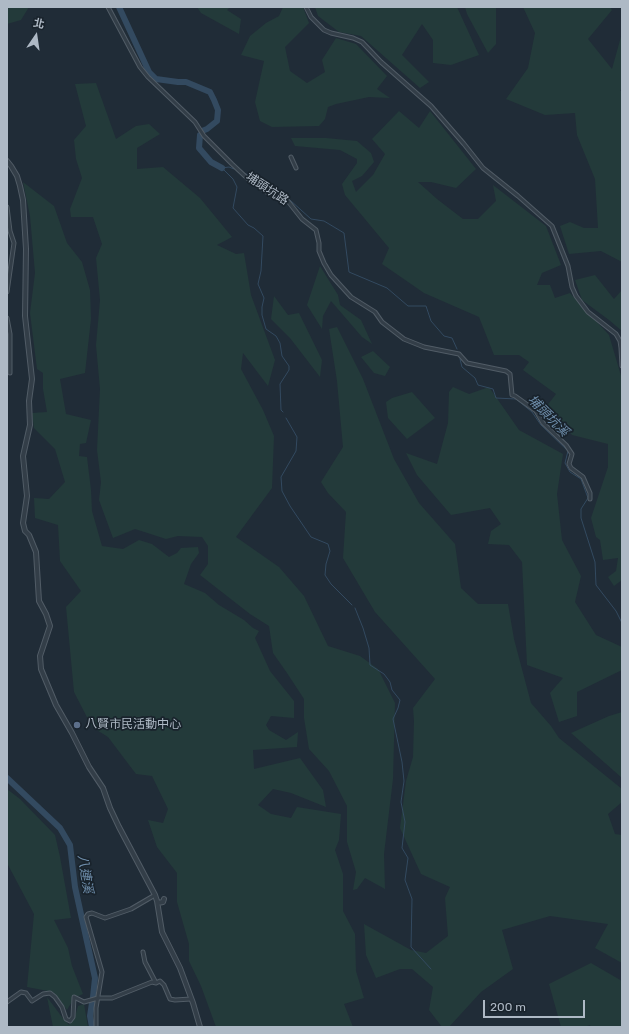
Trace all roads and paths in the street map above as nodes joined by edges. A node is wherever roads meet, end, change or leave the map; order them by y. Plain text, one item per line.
1 (108, 7) edge
2 (306, 7) edge
3 (291, 157) dead end
4 (7, 161) edge
5 (296, 168) dead end
6 (7, 207) edge
7 (7, 292) edge
8 (7, 318) edge
9 (622, 366) edge
10 (10, 373) dead end
11 (590, 499) dead end
12 (155, 896) junction
13 (164, 899) dead end
14 (158, 903) junction
15 (143, 952) dead end
16 (156, 983) junction
17 (98, 998) junction
18 (191, 998) junction
19 (7, 1002) edge
20 (96, 1027) edge
21 (200, 1027) edge

1 - 11 street, 埔頭坑路
2 - 9 street
3 - 5 street
4 - 12 street
6 - 7 street
8 - 10 street
12 - 14 street
12 - 17 street
13 - 14 street
14 - 18 street
15 - 16 street
16 - 17 street
16 - 18 street
17 - 19 street
17 - 20 street
18 - 21 street

